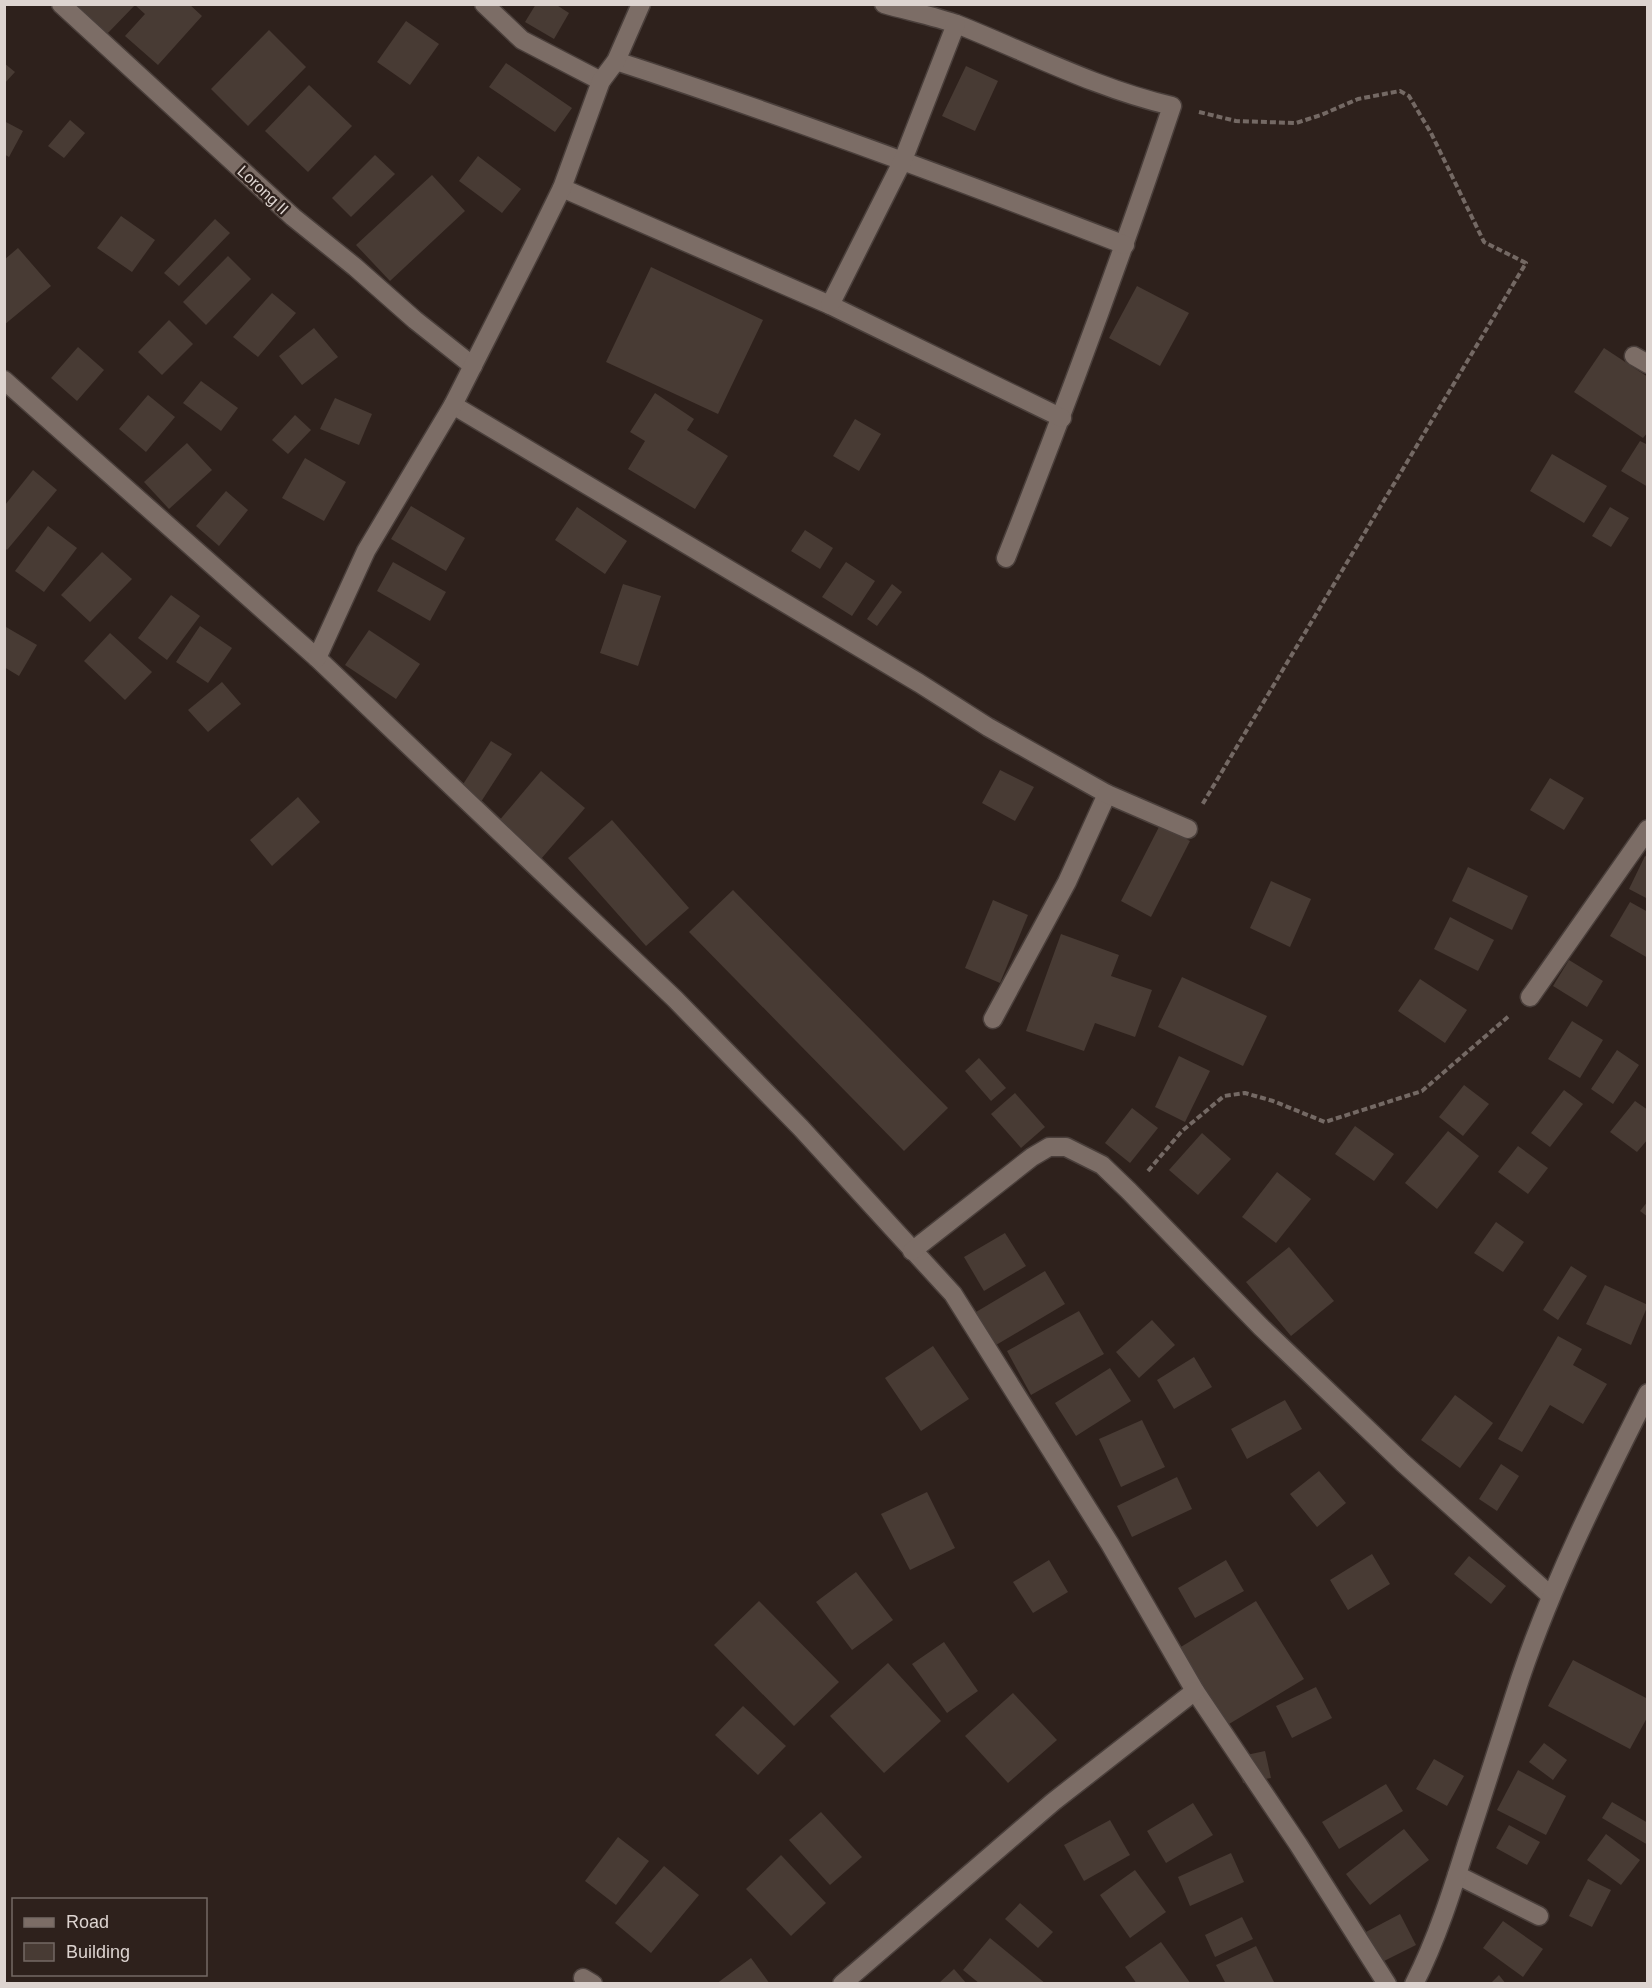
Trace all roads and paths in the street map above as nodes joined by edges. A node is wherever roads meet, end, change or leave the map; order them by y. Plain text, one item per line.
1 (61, 4) edge
2 (484, 4) edge
3 (640, 4) edge
4 (884, 4) edge
5 (956, 24) junction
6 (616, 61) junction
7 (601, 81) junction
8 (1172, 106) junction
9 (903, 160) junction
10 (562, 188) junction
11 (1125, 245) junction
12 (830, 305) junction
13 (474, 366) junction
14 (4, 380) edge
15 (453, 405) junction
16 (1062, 418) junction
17 (1006, 558) dead end
18 (317, 658) junction
19 (1107, 794) junction
20 (1188, 829) joint
21 (1647, 829) edge
22 (1530, 997) joint
23 (993, 1019) dead end
24 (1129, 1191) junction
25 (912, 1251) junction
26 (1647, 1393) edge
27 (1551, 1596) junction
28 (1195, 1691) junction
29 (1457, 1875) junction
30 (1539, 1916) dead end
31 (842, 1983) edge
32 (1387, 1983) edge
33 (1414, 1983) edge

1 - 13 street, Lorong II
2 - 7 street
3 - 6 street
4 - 5 street
5 - 8 street
5 - 9 street
6 - 7 street
6 - 9 street
7 - 10 street
8 - 11 street
8 - 20 path
9 - 11 street
9 - 12 street
10 - 12 street
10 - 13 street
11 - 16 street
12 - 16 street
13 - 15 street
14 - 18 street
15 - 18 street
15 - 19 street
16 - 17 street
18 - 25 street
19 - 20 street
19 - 23 street
21 - 22 street
22 - 24 path
24 - 25 street
24 - 27 street
25 - 28 street
26 - 27 street
27 - 29 street
28 - 31 street
28 - 32 street
29 - 30 street
29 - 33 street

